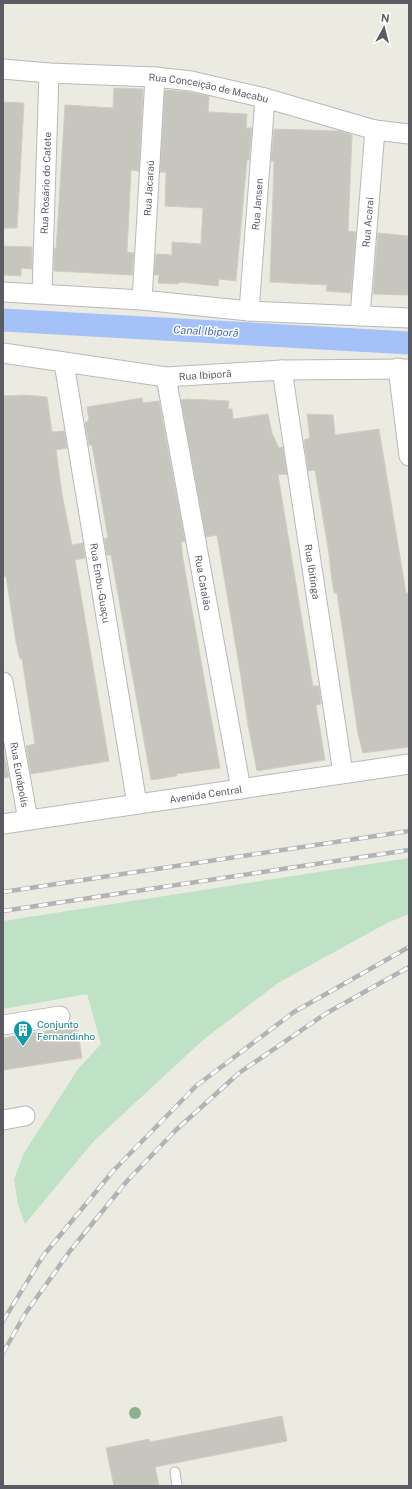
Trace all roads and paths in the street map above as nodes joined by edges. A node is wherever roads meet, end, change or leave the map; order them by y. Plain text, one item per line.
1 (3, 69) edge
2 (49, 73) junction
3 (155, 77) junction
4 (265, 98) junction
5 (375, 130) junction
6 (409, 134) edge
7 (3, 292) edge
8 (42, 293) junction
9 (142, 300) junction
10 (249, 310) junction
11 (360, 316) junction
12 (409, 318) edge
13 (3, 353) edge
14 (64, 363) junction
15 (403, 369) edge
16 (282, 370) junction
17 (166, 377) junction
18 (409, 456) edge
19 (3, 682) edge
20 (409, 764) edge
21 (343, 773) junction
22 (241, 789) junction
23 (137, 804) junction
24 (28, 820) junction
25 (3, 824) edge
26 (60, 1016) dead end
27 (3, 1025) edge
28 (25, 1116) dead end
29 (3, 1120) edge
30 (175, 1472) dead end
31 (178, 1486) edge

1 - 2 street, Rua Conceição de Macabu
2 - 3 street, Rua Conceição de Macabu
2 - 8 street, Rua Rosário do Catete
3 - 4 street, Rua Conceição de Macabu
3 - 9 street, Rua Jacaraú
4 - 5 street, Rua Conceição de Macabu
4 - 10 street, Rua Jansen
5 - 6 street, Rua Conceição de Macabu
5 - 11 street, Rua Acaraí
7 - 8 street
8 - 9 street
9 - 10 street
10 - 11 street
11 - 12 street
13 - 14 street, Rua Ibiporã
14 - 17 street, Rua Ibiporã
14 - 23 street, Rua Embu-Guaçu
15 - 16 street, Rua Ibiporã
15 - 18 street
16 - 17 street, Rua Ibiporã
16 - 21 street, Rua Ibitinga
17 - 22 street, Rua Catalão
19 - 24 street, Rua Eunápolis
20 - 21 street, Avenida Central
21 - 22 street, Avenida Central
22 - 23 street, Avenida Central
23 - 24 street, Avenida Central
24 - 25 street, Avenida Central
26 - 27 street
28 - 29 street
30 - 31 lane

